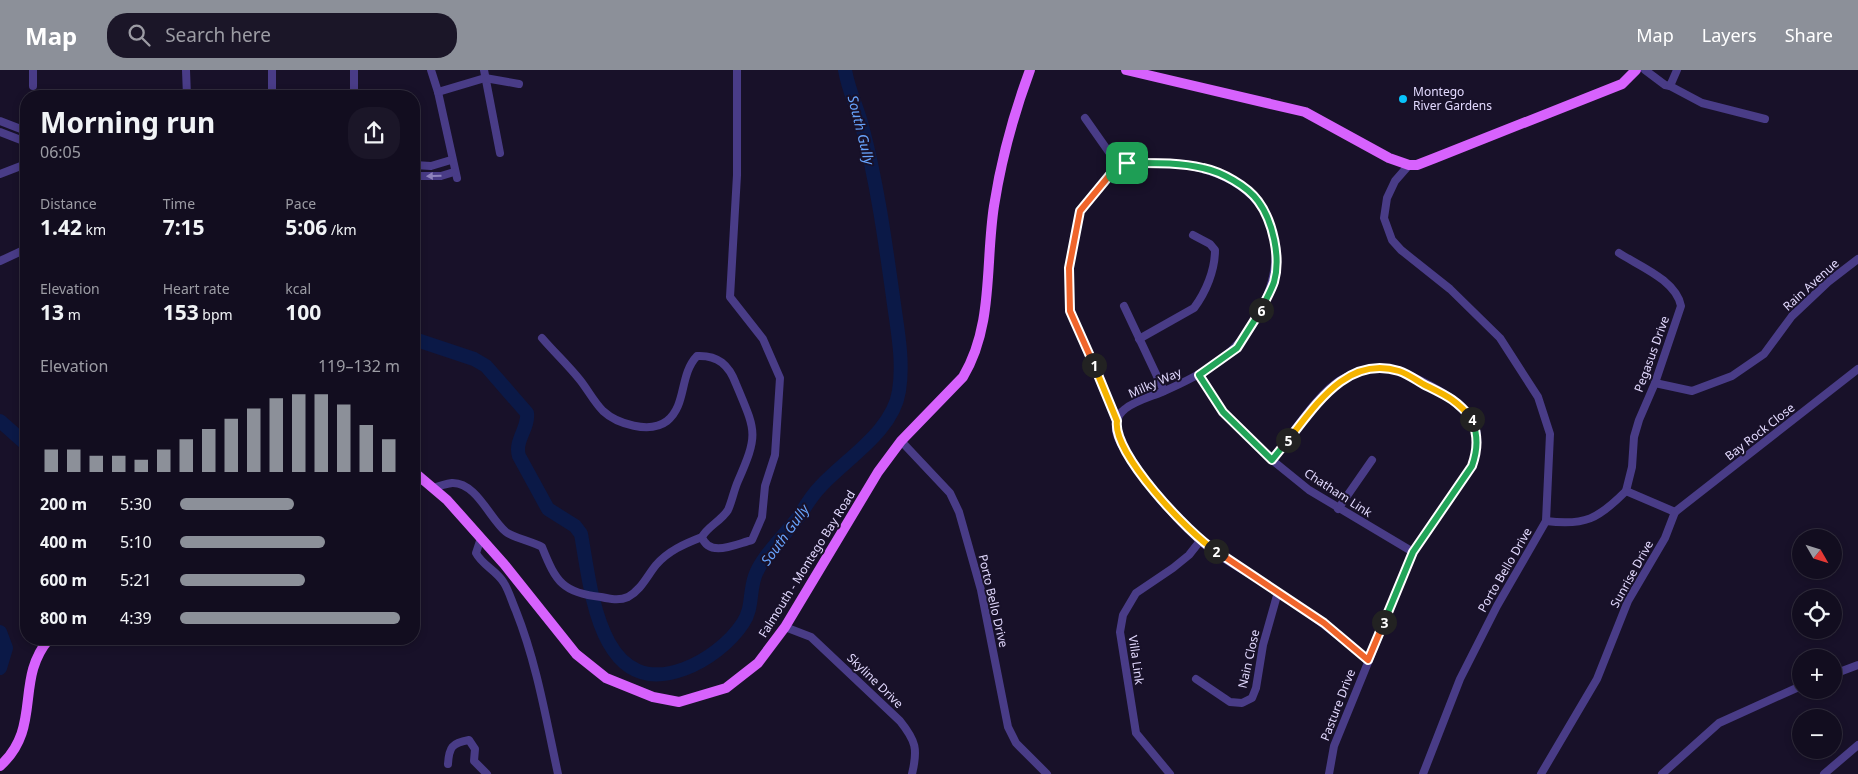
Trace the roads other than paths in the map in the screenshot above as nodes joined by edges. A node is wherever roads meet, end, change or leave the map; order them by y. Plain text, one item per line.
1 (33, 70) edge
2 (186, 70) edge
3 (272, 70) edge
4 (354, 70) edge
5 (431, 70) edge
6 (737, 70) edge
7 (1030, 70) edge
8 (1126, 70) edge
9 (1636, 70) edge
10 (1645, 70) edge
11 (1677, 70) edge
12 (484, 74) edge
13 (519, 84) dead end
14 (33, 86) dead end
15 (1670, 86) junction
16 (186, 90) edge
17 (272, 90) edge
18 (354, 90) edge
19 (438, 92) junction
20 (1085, 118) dead end
21 (1765, 119) dead end
22 (0, 121) edge
23 (20, 129) edge
24 (0, 132) edge
25 (20, 140) edge
26 (500, 153) dead end
27 (451, 160) junction
28 (420, 165) edge
29 (1118, 165) junction
30 (1409, 165) junction
31 (20, 166) edge
32 (0, 174) edge
33 (420, 176) edge
34 (1193, 235) dead end
35 (20, 252) edge
36 (1619, 253) dead end
37 (1858, 259) edge
38 (0, 261) edge
39 (1124, 306) dead end
40 (542, 338) dead end
41 (1139, 338) junction
42 (1858, 369) edge
43 (1199, 375) junction
44 (1655, 383) junction
45 (1164, 391) junction
46 (1117, 421) junction
47 (901, 441) junction
48 (1272, 460) junction
49 (1372, 460) dead end
50 (420, 477) edge
51 (433, 488) junction
52 (1626, 491) junction
53 (1338, 509) junction
54 (1675, 512) junction
55 (1546, 521) junction
56 (702, 537) junction
57 (481, 538) junction
58 (1200, 541) junction
59 (1413, 552) junction
60 (1278, 592) junction
61 (785, 627) junction
62 (45, 645) edge
63 (1368, 660) junction
64 (1858, 665) edge
65 (1842, 671) edge
66 (1196, 678) dead end
67 (1792, 690) edge
68 (1858, 745) edge
69 (448, 764) dead end
70 (0, 766) edge
71 (487, 774) edge
72 (558, 774) edge
73 (912, 774) edge
74 (1047, 774) edge
75 (1170, 774) edge
76 (1329, 774) edge
77 (1423, 774) edge
78 (1540, 774) edge
79 (1662, 774) edge
80 (1824, 774) edge

1 - 14 street
2 - 16 street
3 - 17 street
4 - 18 street
5 - 19 street
6 - 56 street
7 - 47 main road, Falmouth - Montego Bay Road
8 - 30 main road
9 - 30 main road
10 - 15 street
11 - 15 street
12 - 13 street
12 - 19 street
12 - 26 street
15 - 21 street
19 - 27 street
20 - 29 street
22 - 23 street
24 - 25 street
27 - 28 street
27 -> 33 street
29 - 43 street, Milky Way
29 - 46 street
30 - 55 street, Porto Bello Drive
31 - 32 street
34 - 41 street
35 - 38 street
36 - 44 street, Pegasus Drive
37 - 44 street, Rain Avenue
39 - 41 street
40 - 56 street
41 - 45 street
42 - 54 street, Bay Rock Close
43 - 45 street, Milky Way
43 - 48 street, Chatham Link
44 - 52 street, Pegasus Drive
45 - 46 street, Milky Way
46 - 58 street
47 - 61 main road, Falmouth - Montego Bay Road
47 - 74 street, Porto Bello Drive
48 - 53 street, Chatham Link
48 - 59 street, Pasture Drive
49 - 53 street
50 - 51 main road, Falmouth - Montego Bay Road
51 - 56 street
51 - 57 main road, Falmouth - Montego Bay Road
52 - 54 street
52 - 55 street
53 - 59 street, Chatham Link
54 - 78 street, Sunrise Drive
55 - 77 street, Porto Bello Drive
57 - 61 main road, Falmouth - Montego Bay Road
57 - 72 street
58 - 60 street
58 - 75 street, Villa Link
59 - 63 street, Pasture Drive
60 - 63 street
60 - 66 street, Nain Close
61 - 73 street, Skyline Drive
62 - 70 main road
63 - 76 street, Pasture Drive
64 - 65 street
67 - 79 street
68 - 80 street
69 - 71 street

